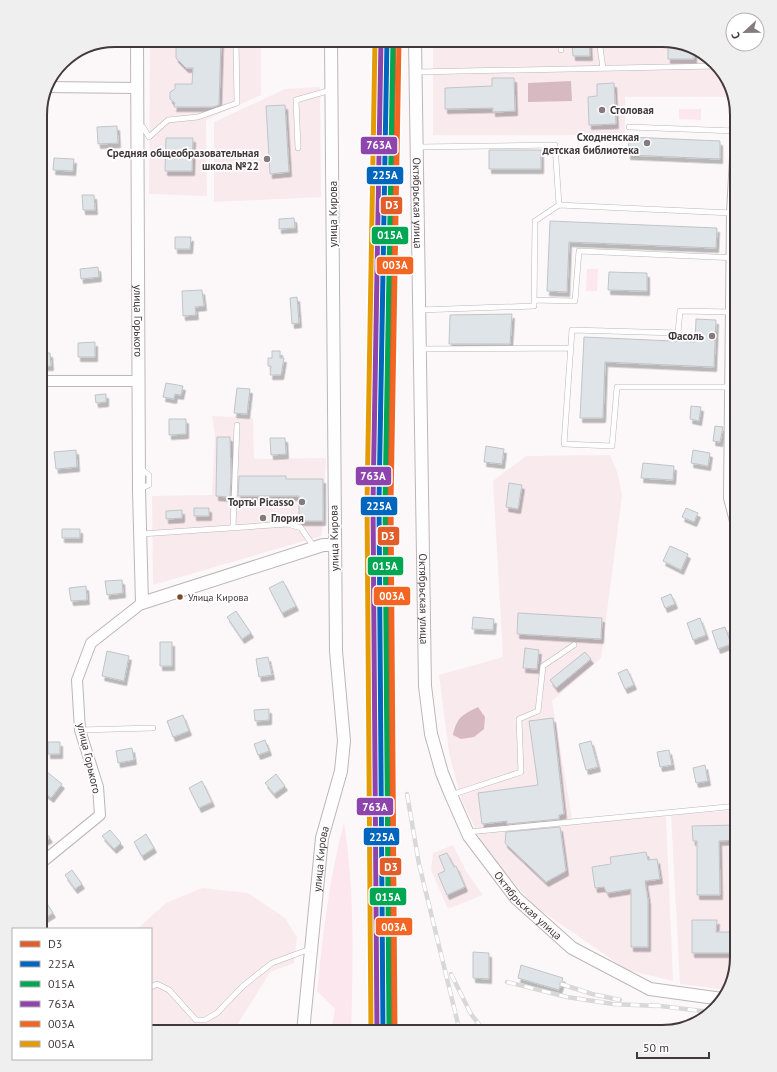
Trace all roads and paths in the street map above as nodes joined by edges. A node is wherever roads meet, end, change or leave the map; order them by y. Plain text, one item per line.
1 (137, 47) edge
2 (236, 47) edge
3 (331, 47) edge
4 (415, 47) edge
5 (600, 47) edge
6 (709, 66) edge
7 (603, 68) junction
8 (415, 72) junction
9 (53, 87) edge
10 (137, 88) junction
11 (332, 89) junction
12 (137, 127) junction
13 (629, 127) dead end
14 (730, 131) edge
15 (416, 147) junction
16 (298, 148) dead end
17 (559, 205) junction
18 (730, 213) edge
19 (730, 258) edge
20 (534, 300) junction
21 (419, 310) junction
22 (730, 312) edge
23 (570, 348) junction
24 (419, 349) junction
25 (730, 350) edge
26 (47, 381) edge
27 (139, 381) junction
28 (729, 387) junction
29 (237, 425) dead end
30 (730, 502) edge
31 (233, 527) junction
32 (141, 534) junction
33 (334, 545) junction
34 (314, 548) junction
35 (142, 603) junction
36 (574, 645) dead end
37 (153, 728) dead end
38 (80, 730) junction
39 (450, 795) junction
40 (730, 807) edge
41 (468, 832) junction
42 (47, 858) edge
43 (311, 949) junction
44 (152, 986) edge
45 (716, 998) edge
46 (304, 1025) edge

1 - 10 street, улица Горького
2 - 12 lane
3 - 11 street, улица Кирова
4 - 8 street, Октябрьская улица
5 - 7 lane
6 - 7 lane
7 - 8 lane
8 - 15 street, Октябрьская улица
9 - 10 street
10 - 12 street, улица Горького
11 - 16 lane
11 - 33 street, улица Кирова
12 - 27 street, улица Горького
13 - 14 lane
15 - 17 lane
15 - 21 street, Октябрьская улица
17 - 18 lane
17 - 20 lane
19 - 20 lane
20 - 21 lane
21 - 24 street, Октябрьская улица
22 - 23 lane
23 - 24 lane
23 - 28 lane
24 - 39 street, Октябрьская улица
25 - 28 street
26 - 27 street
27 - 32 street, улица Горького
28 - 30 street
29 - 31 lane
31 - 32 lane
31 - 34 lane
32 - 35 street, улица Горького
33 - 34 street, улица Горького
33 - 43 street, улица Кирова
34 - 35 street, улица Горького
35 - 38 street, улица Горького
36 - 39 lane
37 - 38 lane
38 - 42 street, улица Горького
39 - 41 street, Октябрьская улица
40 - 41 lane
41 - 45 street, Октябрьская улица
43 - 44 lane
43 - 46 street, улица Кирова

